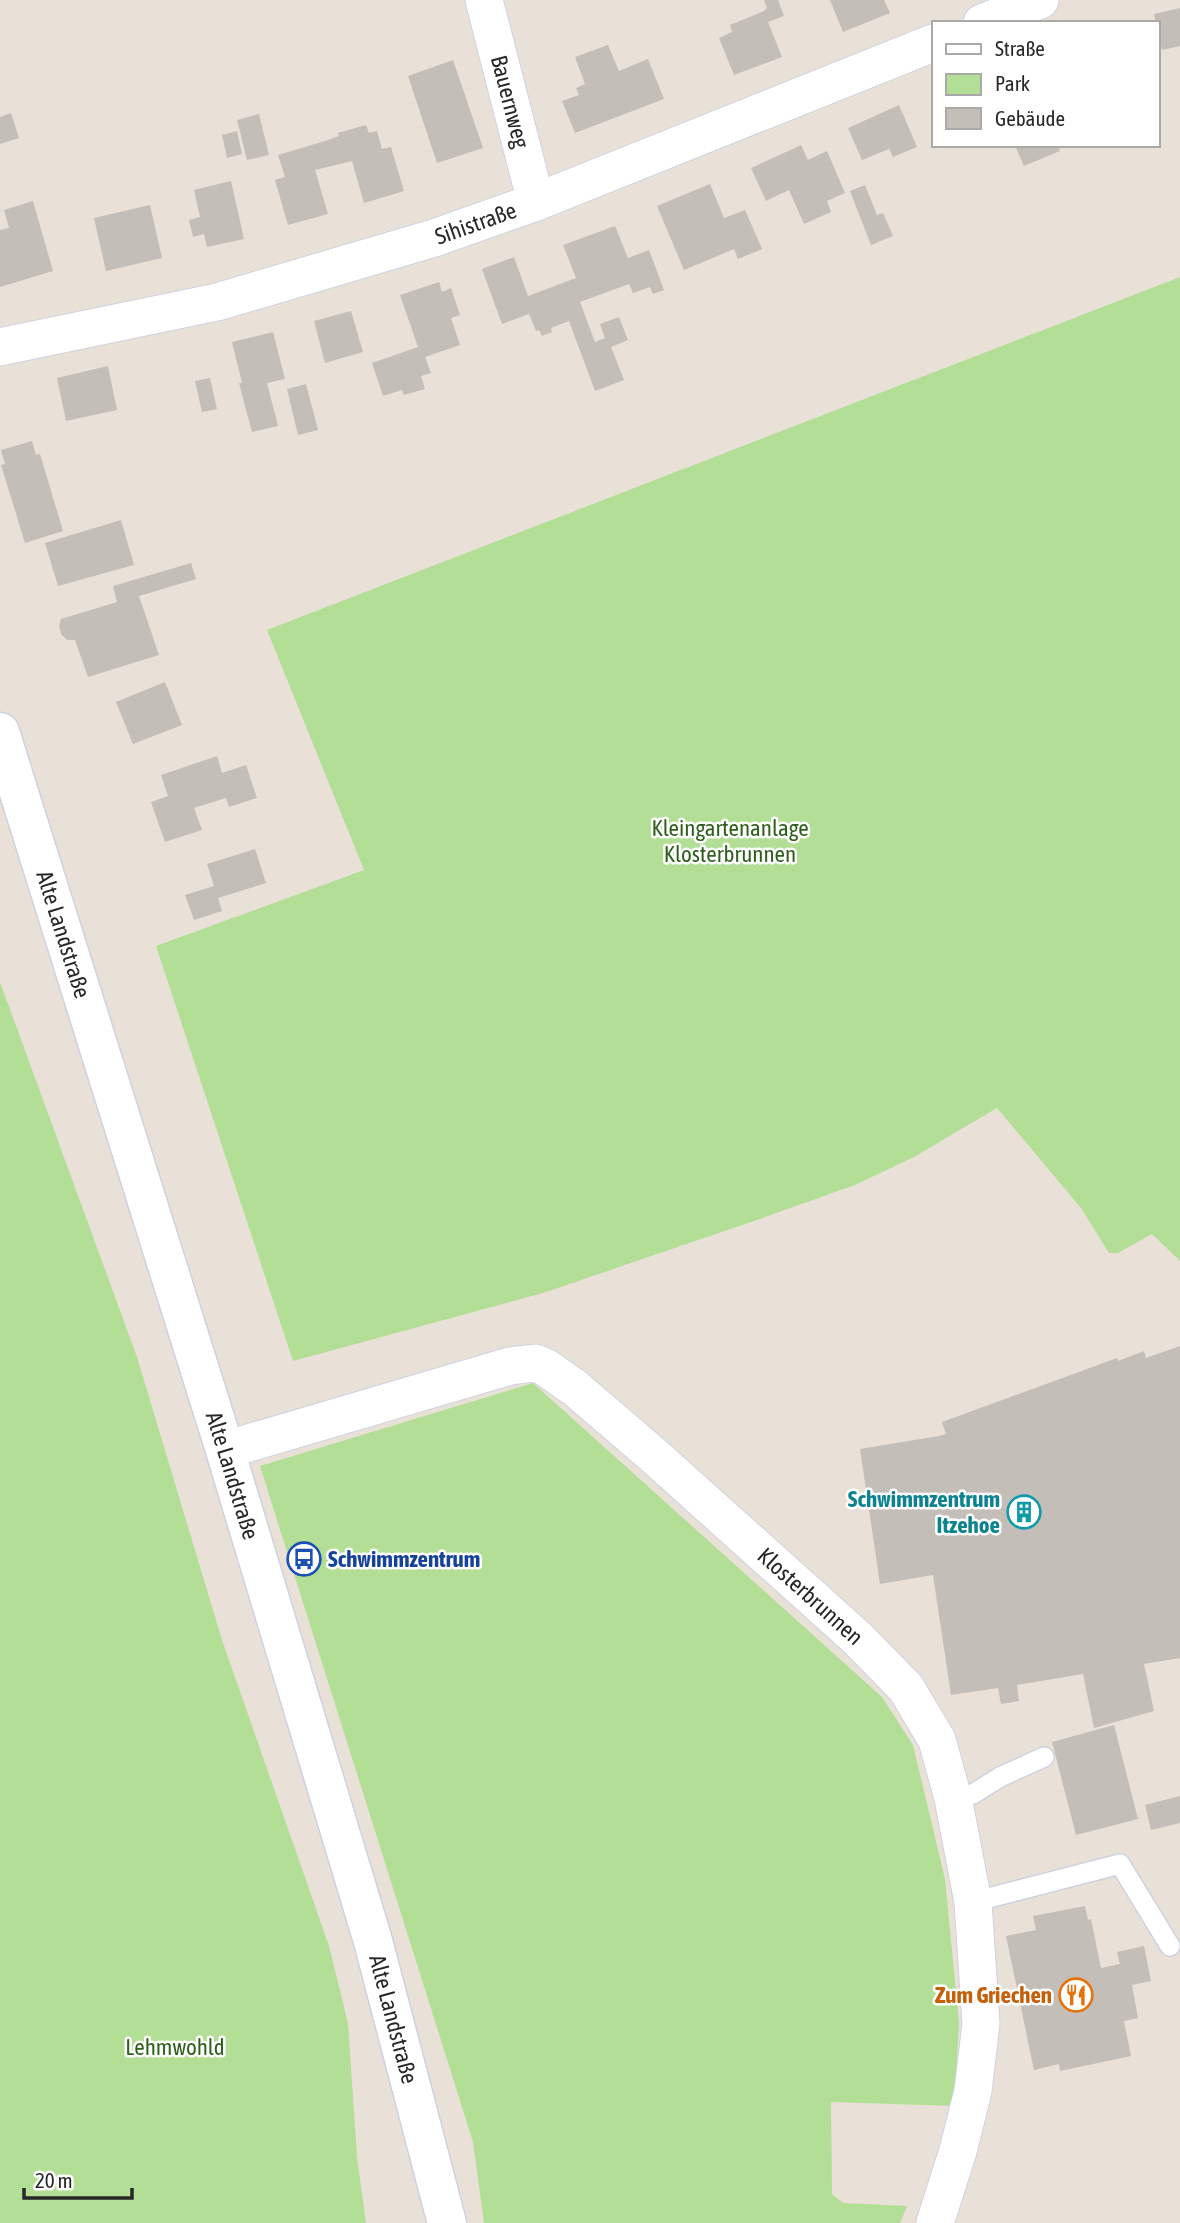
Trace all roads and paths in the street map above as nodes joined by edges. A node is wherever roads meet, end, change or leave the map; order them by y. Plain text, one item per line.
1 (484, 0) edge
2 (1040, 0) edge
3 (987, 21) edge
4 (932, 43) edge
5 (536, 202) junction
6 (0, 347) edge
7 (0, 732) edge
8 (225, 1450) junction
9 (1044, 1758) dead end
10 (953, 1797) junction
11 (973, 1902) junction
12 (1170, 1946) dead end
13 (447, 2223) edge
14 (935, 2223) edge

1 - 5 street, Bauernweg
2 - 3 street
4 - 5 street, Sihistraße
5 - 6 street, Sihistraße
7 - 8 street, Alte Landstraße
8 - 10 street, Klosterbrunnen
8 - 13 street, Alte Landstraße
9 - 10 lane
10 - 11 street, Klosterbrunnen
11 - 12 lane
11 - 14 street, Klosterbrunnen

